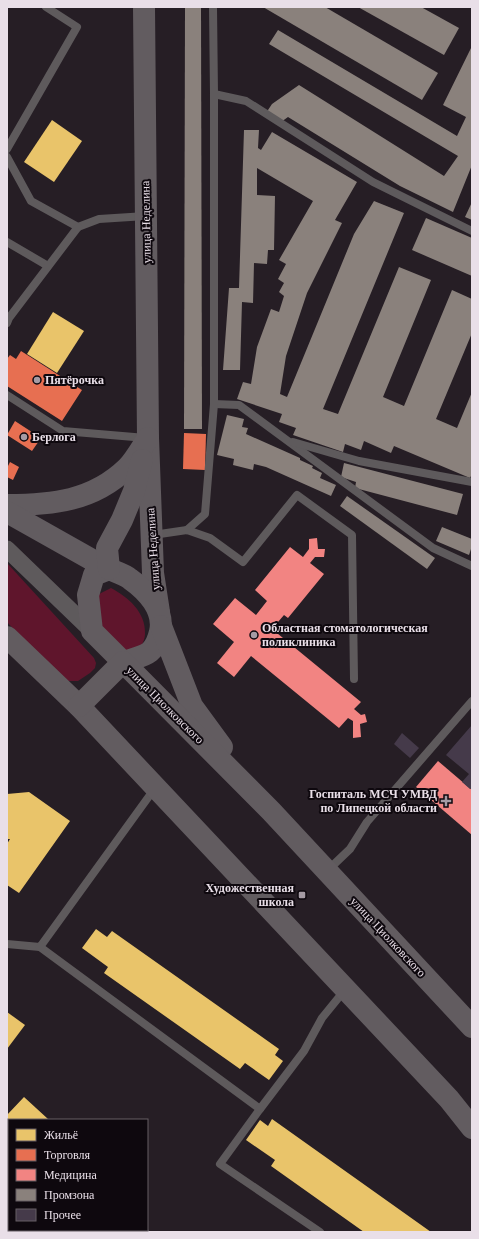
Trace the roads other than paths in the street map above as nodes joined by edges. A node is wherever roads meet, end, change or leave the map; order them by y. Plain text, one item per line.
1 (46, 7) edge
2 (144, 7) edge
3 (213, 7) edge
4 (214, 94) junction
5 (7, 149) edge
6 (7, 157) edge
7 (146, 216) junction
8 (78, 227) junction
9 (472, 231) edge
10 (7, 242) edge
11 (48, 266) junction
12 (8, 319) edge
13 (7, 395) edge
14 (214, 404) junction
15 (148, 438) junction
16 (289, 441) junction
17 (472, 482) edge
18 (7, 505) edge
19 (7, 512) edge
20 (187, 530) junction
21 (151, 535) junction
22 (7, 549) edge
23 (472, 566) edge
24 (109, 569) junction
25 (160, 619) junction
26 (92, 631) junction
27 (7, 637) edge
28 (123, 662) junction
29 (354, 679) dead end
30 (472, 701) edge
31 (79, 706) junction
32 (156, 787) junction
33 (271, 811) junction
34 (326, 871) junction
35 (7, 944) edge
36 (40, 947) junction
37 (345, 989) junction
38 (472, 1027) edge
39 (260, 1108) junction
40 (472, 1128) edge
41 (320, 1232) edge

1 - 5 lane
2 - 7 main road, улица Неделина
3 - 4 lane
4 - 9 lane
4 - 14 lane
6 - 8 lane
7 - 8 lane
7 - 15 main road, улица Неделина
8 - 11 lane
10 - 11 lane
11 - 12 lane
13 - 15 lane
14 - 16 lane
14 - 20 lane
15 - 18 main road
15 - 21 main road, улица Неделина
15 - 24 main road, улица Неделина
16 - 17 lane
16 - 23 lane
19 - 24 main road
20 - 21 lane
20 - 29 lane
21 - 25 main road, улица Неделина
22 - 26 street
24 - 25 main road
24 - 26 main road
25 - 28 main road
25 - 33 main road, улица Циолковского
26 - 28 main road
27 - 31 main road
28 - 31 main road, улица Циолковского
28 - 33 main road, улица Циолковского
30 - 34 lane
31 - 32 main road
32 - 36 lane
32 - 37 main road
33 - 34 main road, улица Циолковского
34 - 38 main road, улица Циолковского
35 - 36 lane
36 - 39 lane
37 - 39 lane
37 - 40 main road
39 - 41 lane

